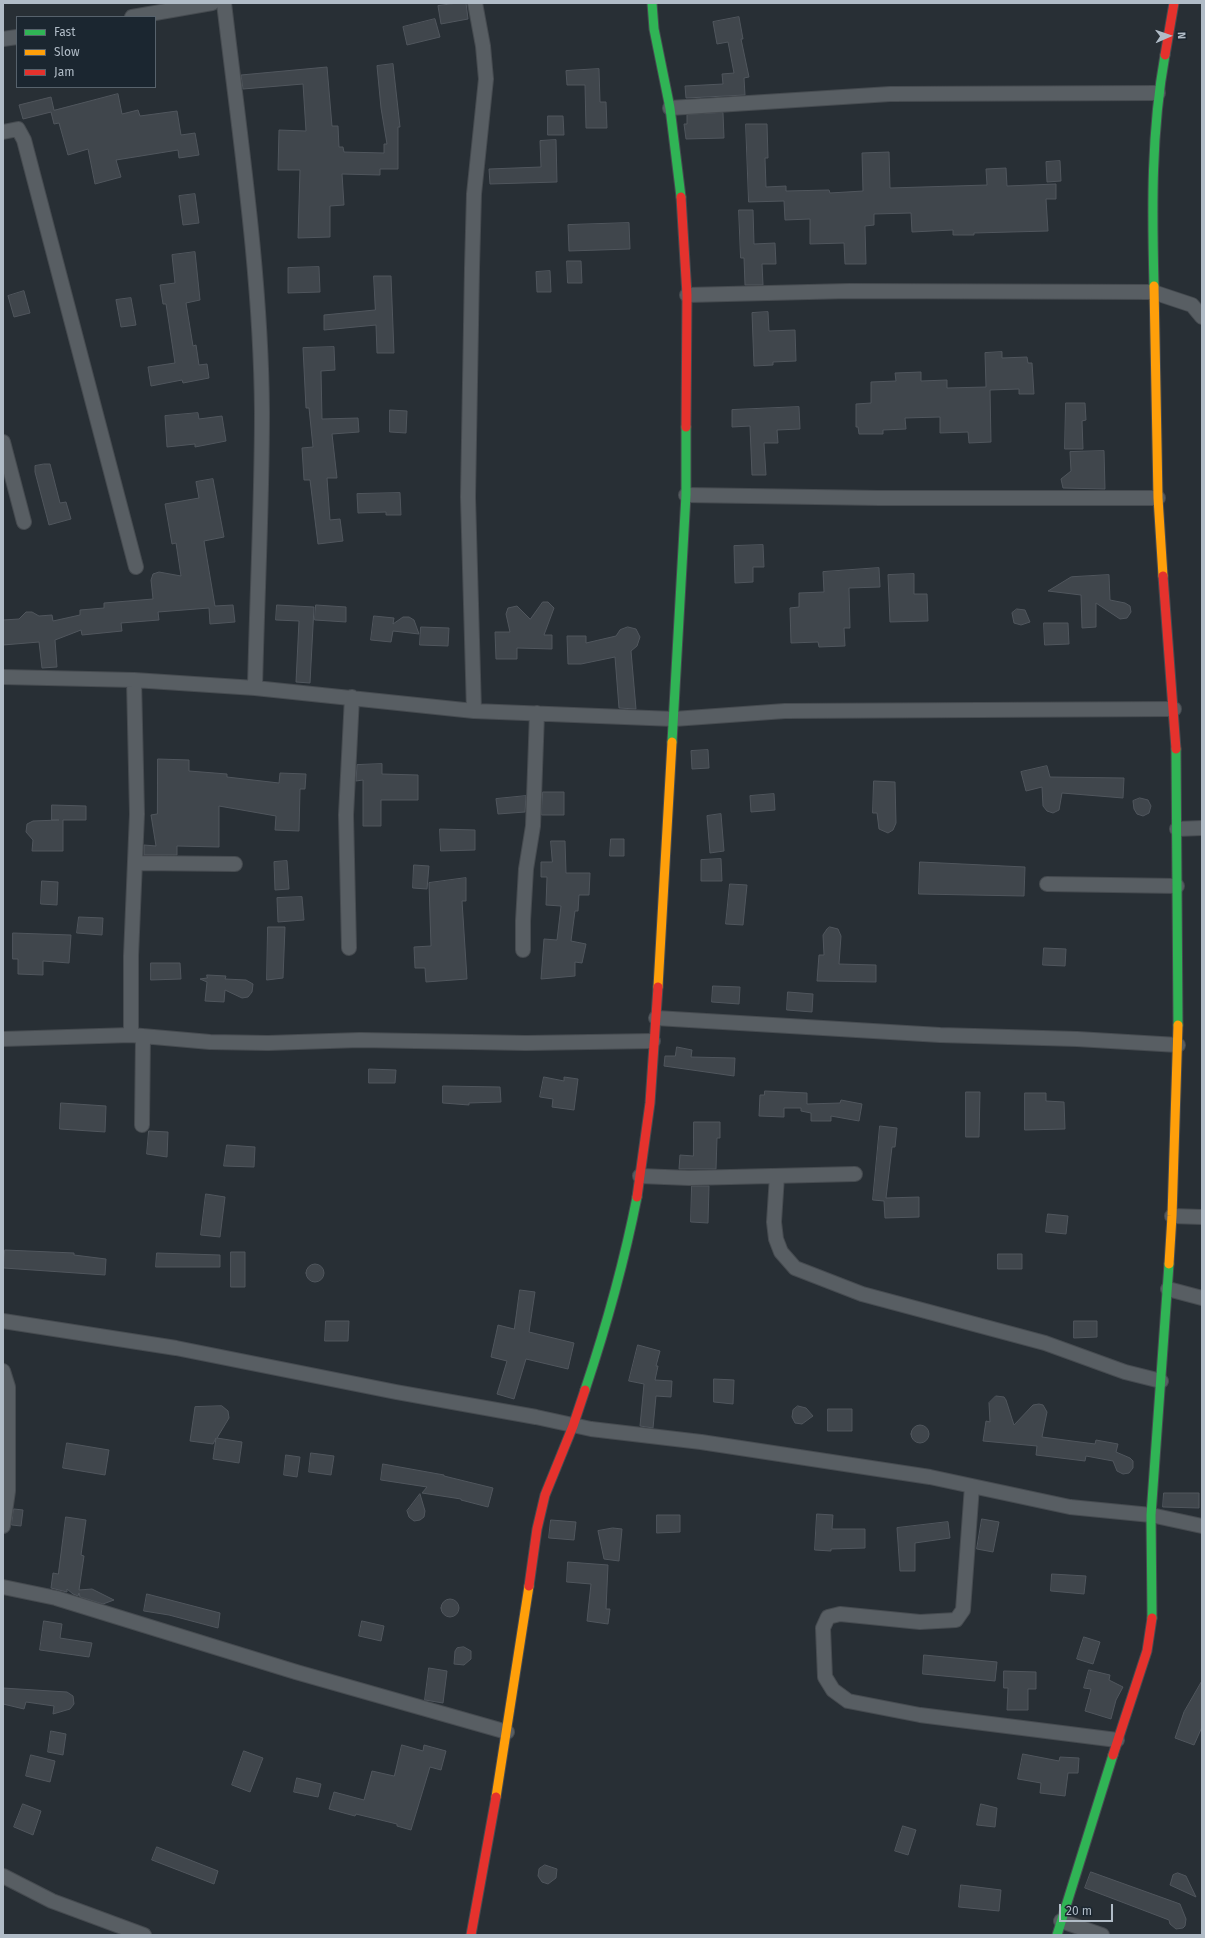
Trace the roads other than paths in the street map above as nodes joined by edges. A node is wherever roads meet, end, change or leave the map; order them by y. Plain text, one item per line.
1 (212, 3) edge
2 (224, 3) edge
3 (475, 3) edge
4 (652, 3) edge
5 (1174, 3) edge
6 (138, 16) edge
7 (16, 37) edge
8 (3, 39) edge
9 (1158, 93) junction
10 (670, 108) junction
11 (3, 132) edge
12 (1153, 292) junction
13 (687, 295) junction
14 (1202, 317) edge
15 (3, 442) edge
16 (686, 495) junction
17 (1158, 498) junction
18 (24, 522) dead end
19 (136, 567) dead end
20 (3, 677) edge
21 (134, 680) junction
22 (255, 688) junction
23 (352, 697) junction
24 (1174, 709) junction
25 (474, 711) junction
26 (537, 713) junction
27 (674, 719) junction
28 (1202, 828) edge
29 (1177, 829) junction
30 (136, 863) junction
31 (235, 864) dead end
32 (1047, 884) dead end
33 (1177, 886) junction
34 (349, 948) dead end
35 (523, 950) dead end
36 (656, 1018) junction
37 (137, 1036) junction
38 (3, 1039) edge
39 (653, 1041) junction
40 (1178, 1045) junction
41 (142, 1125) dead end
42 (856, 1174) dead end
43 (640, 1176) junction
44 (777, 1176) junction
45 (1172, 1216) junction
46 (1202, 1217) edge
47 (1168, 1289) junction
48 (1202, 1298) edge
49 (3, 1321) edge
50 (3, 1371) edge
51 (1161, 1381) junction
52 (573, 1426) junction
53 (972, 1486) junction
54 (1151, 1515) junction
55 (3, 1526) edge
56 (1202, 1526) edge
57 (3, 1587) edge
58 (508, 1732) junction
59 (1117, 1740) junction
60 (3, 1876) edge
61 (1061, 1921) junction
62 (144, 1935) edge
63 (471, 1935) edge
64 (1057, 1935) edge
65 (1102, 1935) edge

1 - 6 street
2 - 22 street
3 - 25 street
4 - 10 street
5 - 9 street
7 - 8 street
9 - 10 street
9 - 12 street
10 - 13 street
11 - 19 street
12 - 13 street
12 - 14 street
12 - 17 street
13 - 16 street
15 - 18 street
16 - 17 street
16 - 27 street
17 - 24 street
20 - 21 street
21 - 22 street
21 - 30 street
22 - 23 street
23 - 25 street
23 - 34 street
24 - 27 street
24 - 29 street
25 - 26 street
26 - 27 street
26 - 35 street
27 - 36 street
28 - 29 street
29 - 33 street
30 - 31 street
30 - 37 street
32 - 33 street
33 - 40 street
36 - 39 street
36 - 40 street
37 - 38 street
37 - 39 street
37 - 41 street
39 - 43 street
40 - 45 street
42 - 44 street
43 - 44 street
43 - 52 street
44 - 51 street
45 - 46 street
45 - 47 street
47 - 48 street
47 - 51 street
49 - 52 street
50 - 55 street
51 - 54 street
52 - 53 street
52 - 58 street
53 - 54 street
53 - 59 street
54 - 56 street
54 - 59 street
57 - 58 street
58 - 63 street
59 - 61 street
60 - 62 street
61 - 64 street
61 - 65 street

